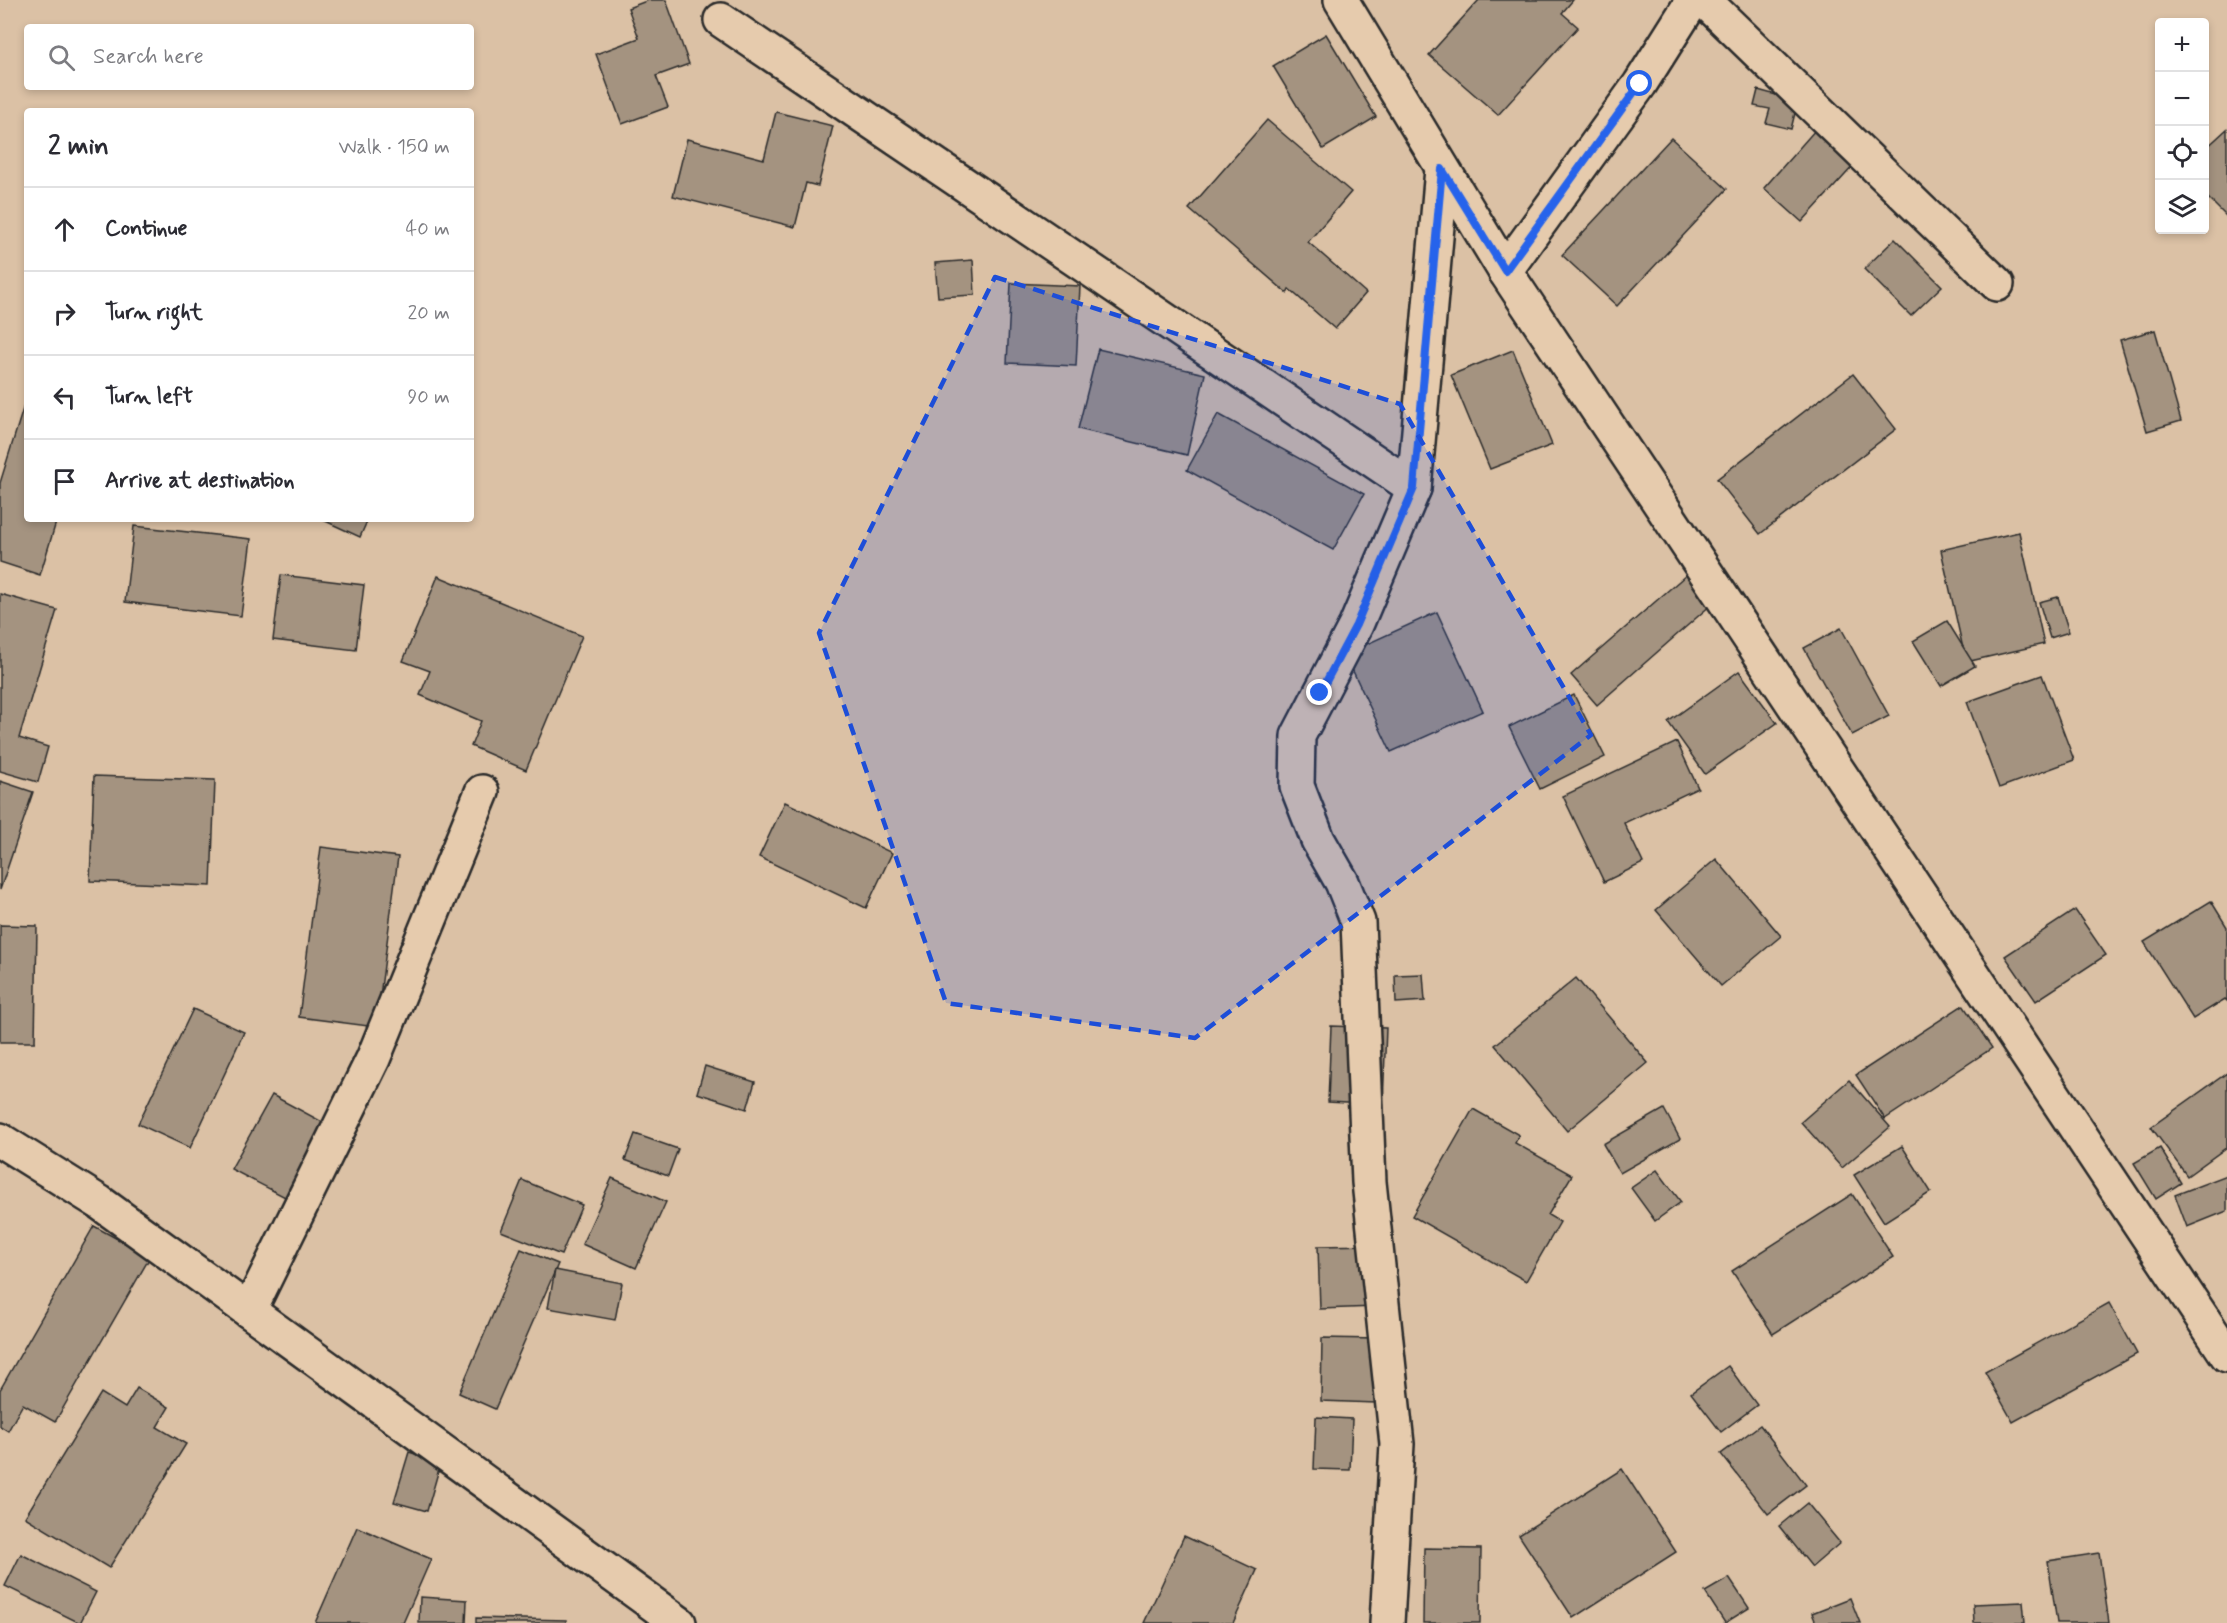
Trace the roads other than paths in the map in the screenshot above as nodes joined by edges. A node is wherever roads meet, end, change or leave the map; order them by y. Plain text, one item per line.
1 (1341, 0) edge
2 (1693, 0) edge
3 (1704, 0) edge
4 (721, 20) dead end
5 (1442, 169) junction
6 (1505, 271) junction
7 (1997, 284) dead end
8 (1414, 488) junction
9 (482, 792) dead end
10 (0, 1140) edge
11 (249, 1311) junction
12 (2227, 1355) edge
13 (679, 1623) edge
14 (1387, 1623) edge

1 - 5 street
2 - 6 street
3 - 7 street
4 - 8 street
5 - 6 street
5 - 8 street
6 - 12 street
8 - 14 street
9 - 11 street
10 - 11 street
11 - 13 street

